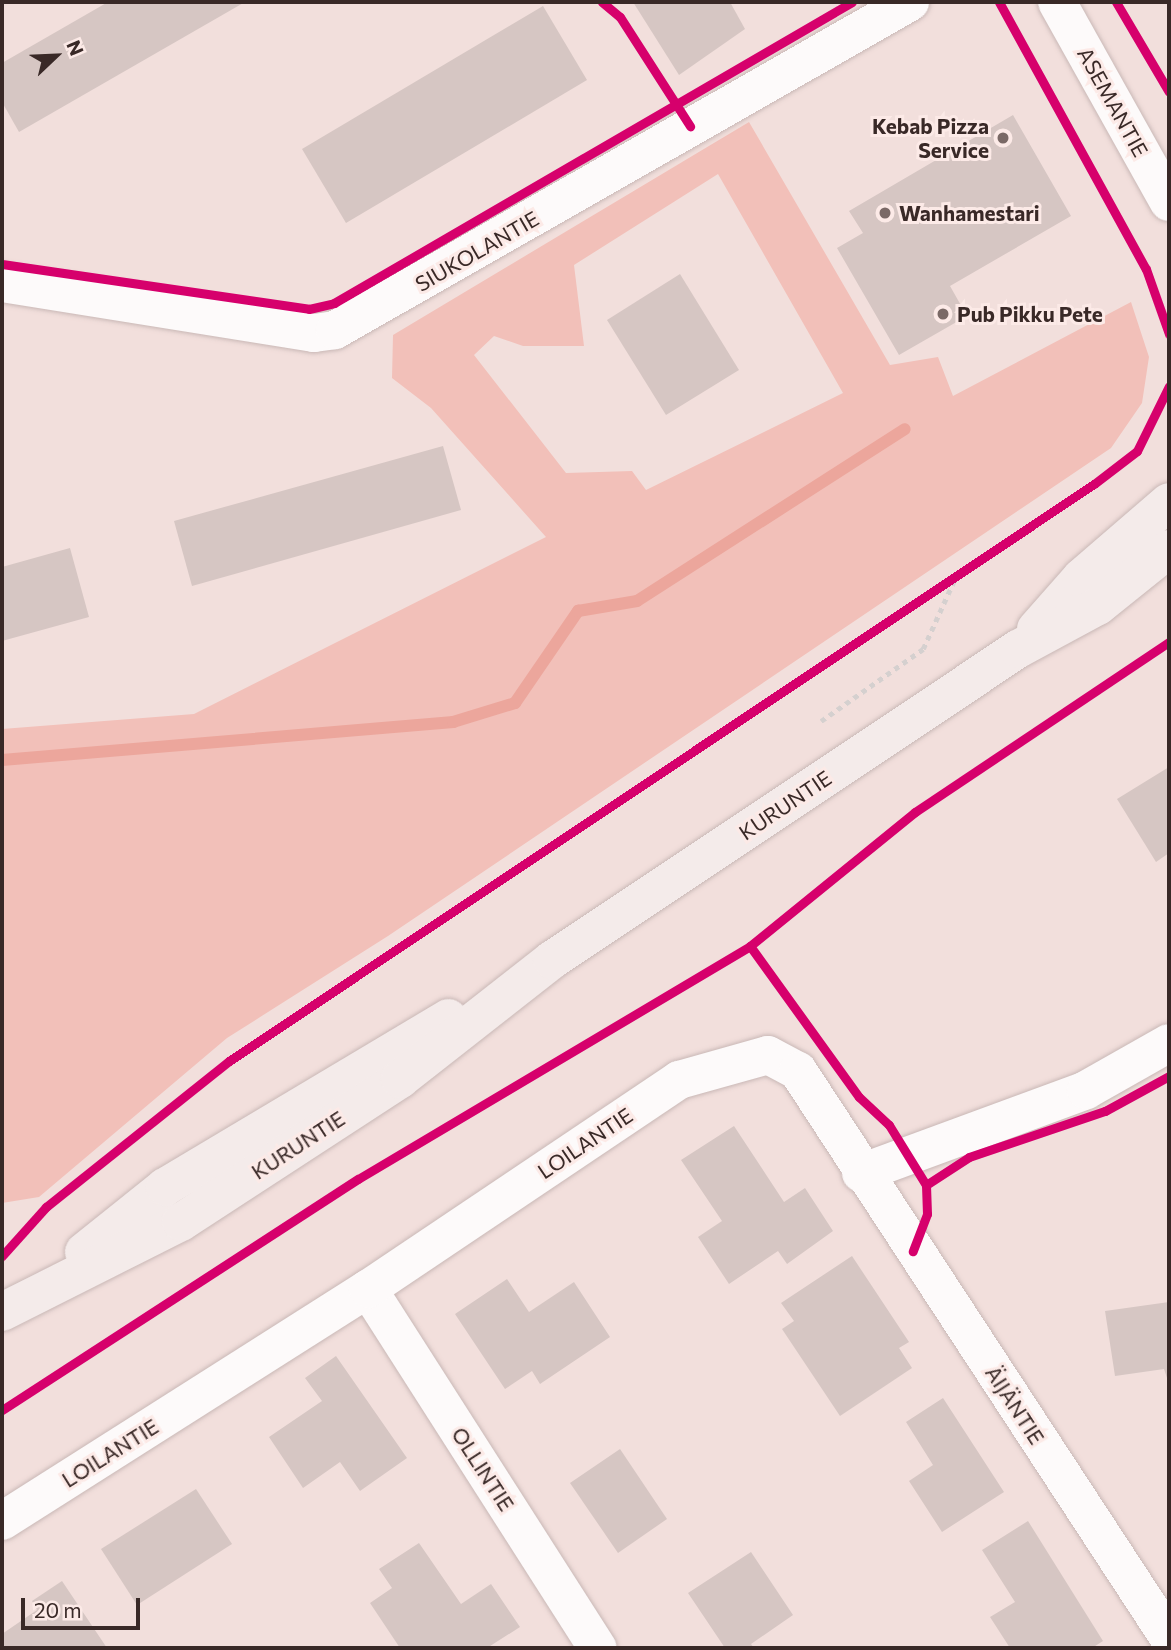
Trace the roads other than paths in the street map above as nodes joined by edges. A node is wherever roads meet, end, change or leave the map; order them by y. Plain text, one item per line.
1 (910, 2) edge
2 (1057, 2) edge
3 (1169, 202) edge
4 (2, 283) edge
5 (1169, 502) edge
6 (1169, 549) edge
7 (1018, 649) junction
8 (1169, 1043) edge
9 (861, 1173) junction
10 (368, 1289) junction
11 (13, 1306) edge
12 (2, 1521) edge
13 (1169, 1638) edge
14 (598, 1648) edge

1 - 4 street, SIUKOLANTIE
2 - 3 street, ASEMANTIE
5 - 7 main road, KURUNTIE
6 - 7 main road, KURUNTIE
7 - 11 main road, KURUNTIE
8 - 9 street
9 - 10 street, LOILANTIE
9 - 13 street, ÄIJÄNTIE
10 - 12 street, LOILANTIE
10 - 14 street, OLLINTIE

